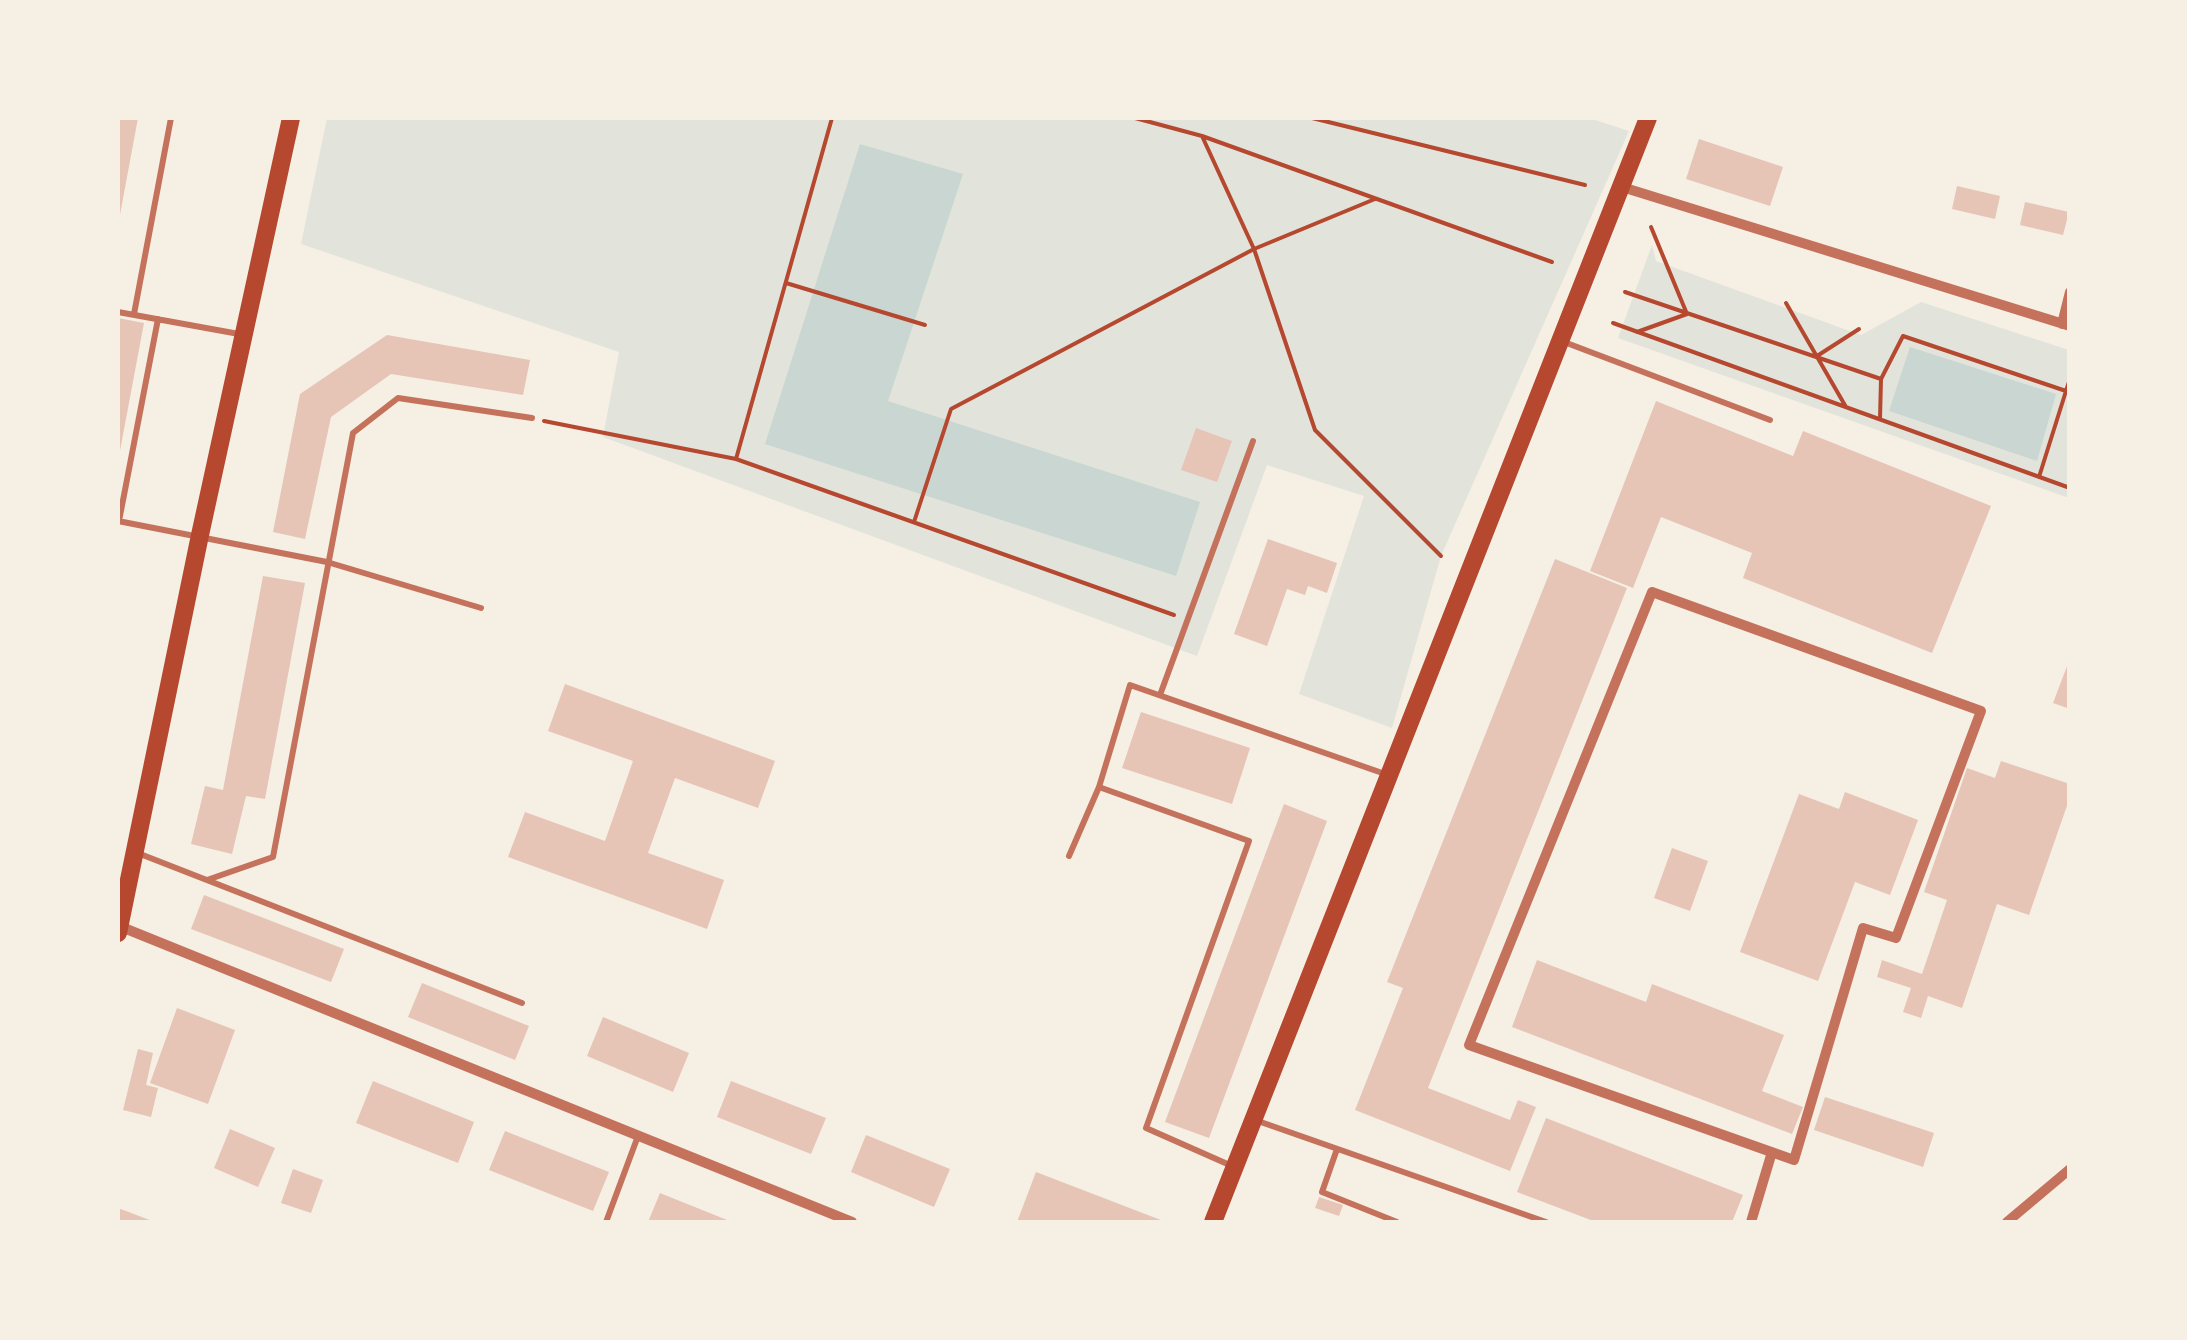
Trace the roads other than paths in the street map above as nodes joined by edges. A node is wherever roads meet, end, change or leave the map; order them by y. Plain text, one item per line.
1 (171, 118) edge
2 (291, 118) edge
3 (1648, 118) edge
4 (1622, 187) junction
5 (2070, 292) edge
6 (118, 312) edge
7 (134, 314) junction
8 (158, 319) junction
9 (2066, 325) edge
10 (244, 335) junction
11 (1563, 341) junction
12 (532, 418) road end
13 (1770, 420) dead end
14 (1253, 441) dead end
15 (118, 521) edge
16 (200, 535) junction
17 (327, 562) junction
18 (482, 608) dead end
19 (1160, 695) junction
20 (1389, 776) junction
21 (1099, 788) junction
22 (134, 852) junction
23 (1070, 856) dead end
24 (207, 880) junction
25 (118, 930) edge
26 (522, 1002) dead end
27 (1252, 1118) junction
28 (638, 1136) junction
29 (1337, 1149) junction
30 (1772, 1152) junction
31 (1234, 1167) junction
32 (2070, 1169) edge
33 (606, 1222) edge
34 (852, 1222) edge
35 (1213, 1222) edge
36 (1398, 1222) edge
37 (1546, 1222) edge
38 (1751, 1222) edge
39 (2007, 1222) edge

1 - 7 lane
2 - 10 main road
3 - 4 main road
4 - 9 street
4 - 11 main road
5 - 9 street
6 - 7 lane
7 - 8 lane
8 - 10 lane
8 - 15 lane
10 - 16 main road
11 - 13 lane
11 - 20 main road
12 - 17 lane
14 - 19 lane
15 - 16 lane
16 - 17 lane
16 - 22 main road
17 - 18 lane
17 - 24 lane
19 - 20 lane
19 - 21 lane
20 - 27 main road
21 - 23 lane
21 - 31 lane
22 - 24 lane
22 - 25 main road
24 - 26 lane
25 - 28 street
27 - 29 lane
27 - 31 main road
28 - 33 lane
28 - 34 street
29 - 36 lane
29 - 37 lane
30 - 30 street
30 - 38 street
31 - 35 main road
32 - 39 street

